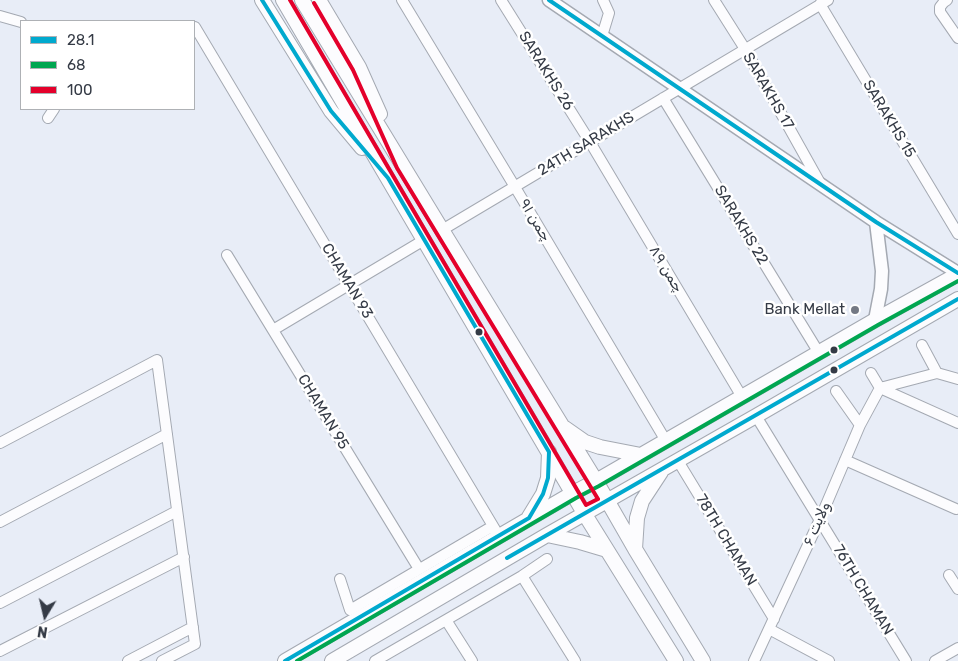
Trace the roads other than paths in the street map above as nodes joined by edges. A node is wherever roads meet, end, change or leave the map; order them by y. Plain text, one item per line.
1 (262, 0) edge
2 (283, 0) edge
3 (302, 0) edge
4 (320, 0) edge
5 (402, 0) edge
6 (502, 0) edge
7 (549, 0) edge
8 (603, 0) edge
9 (714, 0) edge
10 (947, 0) edge
11 (824, 2) edge
12 (0, 16) edge
13 (20, 22) edge
14 (195, 29) edge
15 (602, 36) junction
16 (958, 38) edge
17 (745, 49) junction
18 (680, 88) junction
19 (663, 98) junction
20 (590, 142) junction
21 (402, 165) junction
22 (388, 178) junction
23 (820, 183) junction
24 (515, 187) junction
25 (876, 222) junction
26 (442, 230) junction
27 (958, 234) edge
28 (424, 240) junction
29 (227, 254) dead end
30 (958, 274) edge
31 (348, 285) junction
32 (958, 299) edge
33 (952, 306) edge
34 (874, 320) junction
35 (273, 330) junction
36 (922, 345) dead end
37 (819, 353) junction
38 (872, 373) dead end
39 (937, 373) junction
40 (958, 379) edge
41 (880, 388) junction
42 (836, 391) dead end
43 (742, 397) junction
44 (756, 416) junction
45 (958, 424) edge
46 (561, 425) junction
47 (860, 425) junction
48 (167, 434) junction
49 (666, 440) junction
50 (0, 444) edge
51 (549, 452) junction
52 (641, 455) junction
53 (845, 460) junction
54 (678, 461) junction
55 (663, 469) junction
56 (596, 481) junction
57 (573, 493) junction
58 (607, 501) junction
59 (956, 509) dead end
60 (178, 511) junction
61 (584, 513) junction
62 (529, 518) junction
63 (820, 519) junction
64 (0, 522) edge
65 (496, 531) junction
66 (547, 535) junction
67 (635, 549) junction
68 (607, 550) junction
69 (184, 557) junction
70 (547, 559) dead end
71 (419, 569) junction
72 (949, 575) dead end
73 (522, 576) junction
74 (340, 578) dead end
75 (958, 589) edge
76 (0, 603) edge
77 (774, 619) junction
78 (446, 620) junction
79 (193, 627) junction
80 (769, 629) junction
81 (958, 648) edge
82 (0, 651) edge
83 (940, 660) edge
84 (128, 661) edge
85 (162, 661) edge
86 (285, 661) edge
87 (332, 661) edge
88 (375, 661) edge
89 (472, 661) edge
90 (575, 661) edge
91 (676, 661) edge
92 (703, 661) edge
93 (754, 661) edge
94 (829, 661) edge
95 (906, 661) edge

1 - 22 main road
2 - 22 main road
3 - 21 main road
4 - 21 main road
5 - 24 street, چمن ۹۱
6 - 20 street, SARAKHS 26
7 - 15 street
8 - 15 street
9 - 17 street, SARAKHS 17
10 - 16 street
11 - 17 street, 24TH SARAKHS
11 - 27 street, SARAKHS 15
12 - 13 street
14 - 31 street, CHAMAN 93
15 - 18 street
17 - 18 street, 24TH SARAKHS
17 - 23 street, SARAKHS 17
18 - 19 street, 24TH SARAKHS
18 - 23 street
19 - 20 street, 24TH SARAKHS
19 - 37 street, SARAKHS 22
20 - 24 street, 24TH SARAKHS
20 - 43 street, چمن ۸۹
21 - 26 main road
22 - 28 main road
23 - 25 street
24 - 26 street, 24TH SARAKHS
24 - 49 street, چمن ۹۱
25 - 30 street
25 - 34 street
26 - 46 main road
28 - 31 street
28 - 51 main road
29 - 35 street, CHAMAN 95
30 - 34 main road
31 - 35 street
31 - 65 street, CHAMAN 93
32 - 33 main road
33 - 44 main road
34 - 37 main road
35 - 71 street, CHAMAN 95
36 - 39 street
37 - 43 main road
38 - 41 street
39 - 40 street
39 - 41 street
41 - 45 street
41 - 47 street, ولایت ۶
42 - 47 street
43 - 49 main road
44 - 54 main road
44 - 63 street, 76TH CHAMAN
46 - 52 main road
46 - 56 main road
47 - 53 street, ولایت ۶
48 - 50 street
48 - 60 street
48 - 64 street
49 - 52 main road
51 - 57 main road
51 - 62 main road
52 - 56 main road
53 - 59 street
53 - 63 street, ولایت ۶
54 - 55 main road
54 - 77 street, 78TH CHAMAN
55 - 58 main road
55 - 67 main road
56 - 57 main road
56 - 58 main road
57 - 61 main road
57 - 62 main road
58 - 61 main road
58 - 67 main road
60 - 69 street
60 - 76 street
61 - 66 main road
61 - 68 main road
62 - 65 main road
63 - 77 street, ولایت ۶
63 - 95 street, 76TH CHAMAN
65 - 71 street
65 - 86 main road
66 - 68 main road
66 - 87 main road
67 - 92 main road
68 - 91 main road
69 - 79 street
69 - 82 street
70 - 73 street
71 - 74 street
72 - 75 street
73 - 78 street
73 - 90 street
77 - 80 street, ولایت ۶
78 - 88 street
78 - 89 street
79 - 84 street
79 - 85 street
80 - 93 street, ولایت ۶
80 - 94 street
81 - 83 street

